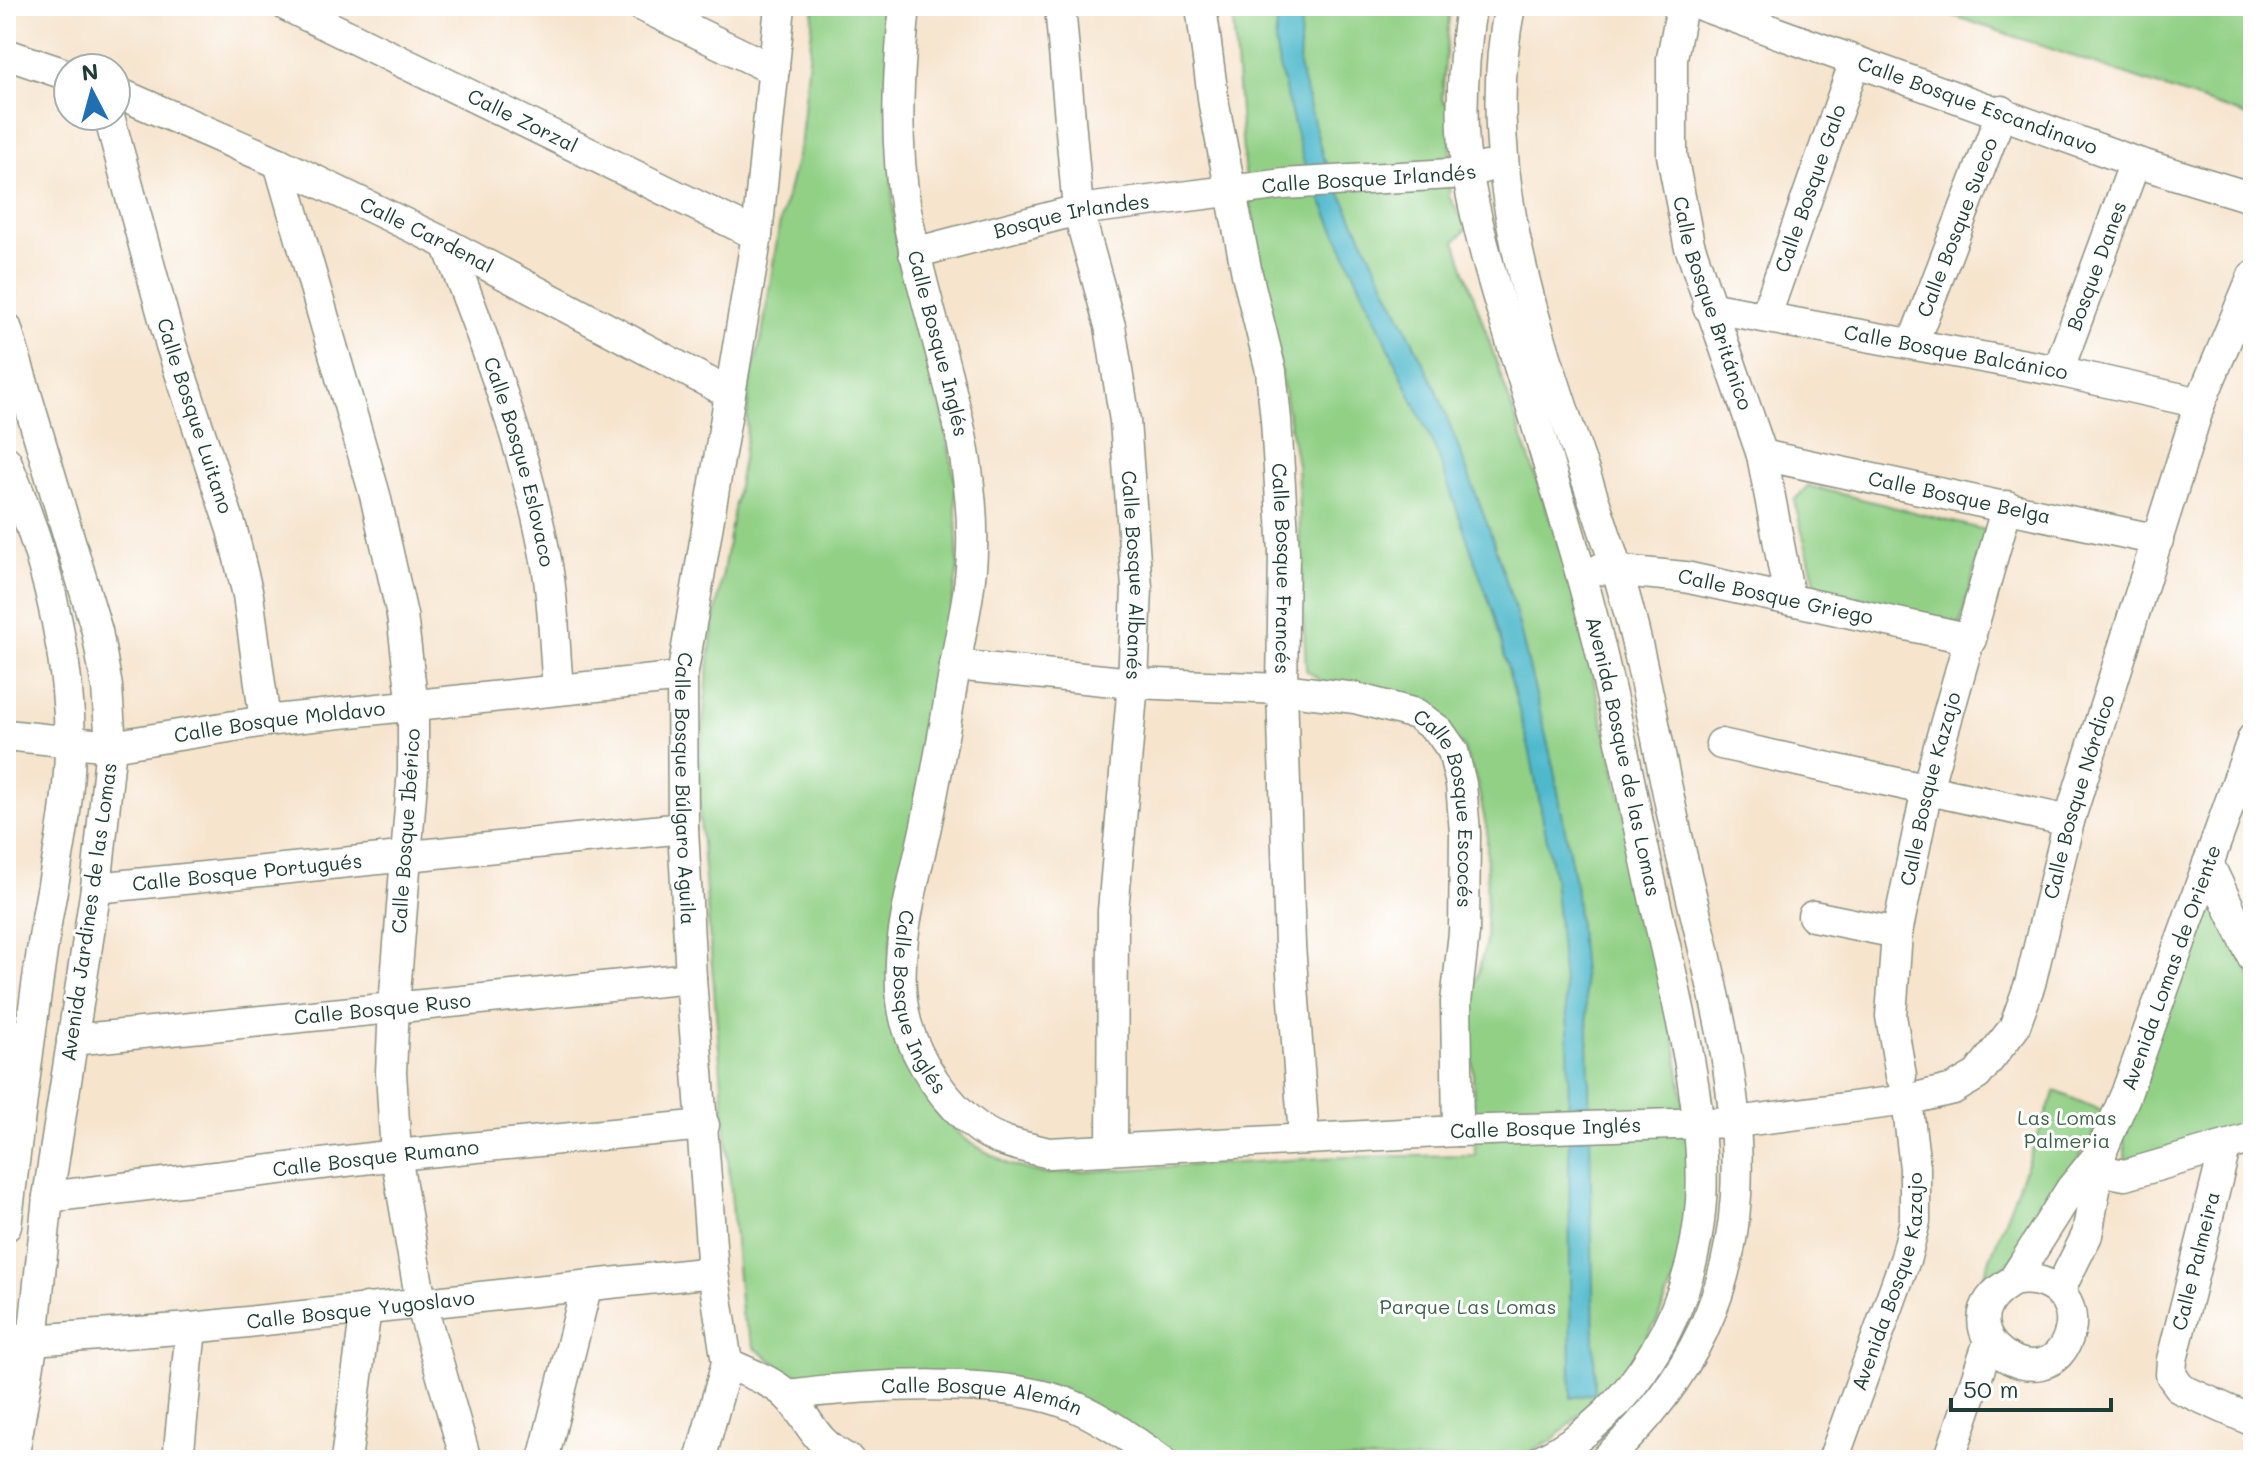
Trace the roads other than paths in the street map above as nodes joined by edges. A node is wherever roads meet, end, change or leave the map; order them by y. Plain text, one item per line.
1 (287, 6) edge
2 (642, 6) edge
3 (780, 6) edge
4 (905, 6) edge
5 (1060, 6) edge
6 (1201, 6) edge
7 (1471, 6) edge
8 (1510, 6) edge
9 (1682, 6) edge
10 (1703, 6) edge
11 (6, 54) edge
12 (1855, 61) junction
13 (52, 70) edge
14 (774, 70) junction
15 (132, 99) edge
16 (2002, 111) junction
17 (113, 132) edge
18 (1503, 162) junction
19 (2135, 162) junction
20 (279, 163) junction
21 (1467, 173) junction
22 (1231, 191) junction
23 (2253, 198) edge
24 (1078, 210) junction
25 (757, 235) junction
26 (447, 244) junction
27 (914, 253) junction
28 (2253, 276) edge
29 (1708, 307) junction
30 (1766, 315) junction
31 (6, 327) edge
32 (1913, 343) junction
33 (2058, 371) junction
34 (729, 393) junction
35 (2200, 403) junction
36 (1762, 455) junction
37 (6, 461) edge
38 (2007, 506) junction
39 (2158, 540) junction
40 (1617, 568) junction
41 (1578, 569) junction
42 (1789, 597) junction
43 (1971, 639) junction
44 (955, 665) junction
45 (682, 677) junction
46 (1133, 683) junction
47 (558, 688) junction
48 (1282, 689) junction
49 (413, 707) junction
50 (265, 721) junction
51 (6, 735) edge
52 (2253, 738) edge
53 (70, 743) junction
54 (1721, 744) dead end
55 (1658, 745) junction
56 (111, 746) junction
57 (1623, 748) junction
58 (1927, 789) junction
59 (2069, 821) junction
60 (683, 828) junction
61 (405, 859) junction
62 (2208, 863) junction
63 (96, 888) junction
64 (1813, 916) dead end
65 (1897, 933) junction
66 (2253, 958) edge
67 (691, 978) junction
68 (394, 1006) junction
69 (72, 1040) junction
70 (17, 1044) edge
71 (1904, 1088) junction
72 (1736, 1122) junction
73 (704, 1125) junction
74 (1697, 1125) junction
75 (1458, 1131) junction
76 (1304, 1138) junction
77 (2239, 1143) edge
78 (1112, 1149) junction
79 (396, 1155) junction
80 (2096, 1163) junction
81 (48, 1197) junction
82 (6, 1226) edge
83 (713, 1272) junction
84 (2013, 1281) junction
85 (586, 1288) junction
86 (2059, 1291) junction
87 (421, 1303) junction
88 (366, 1308) junction
89 (191, 1328) junction
90 (19, 1339) edge
91 (1989, 1341) junction
92 (727, 1363) junction
93 (787, 1395) junction
94 (2253, 1421) edge
95 (13, 1460) edge
96 (178, 1460) edge
97 (346, 1460) edge
98 (466, 1460) edge
99 (543, 1460) edge
100 (700, 1460) edge
101 (849, 1460) edge
102 (1161, 1460) edge
103 (1541, 1460) edge
104 (1605, 1460) edge
105 (1833, 1460) edge
106 (1949, 1460) edge

1 - 25 street, Calle Zorzal
2 - 14 street
3 - 14 street, Calle Bosque Búlgaro Aguila
4 - 27 street, Calle Bosque Inglés
5 - 24 street, Calle Bosque Albanés
6 - 22 street, Calle Bosque Francés
7 - 21 street, Avenida Bosque de las Lomas
8 - 18 street, Avenida Bosque de las Lomas
9 - 29 street, Calle Bosque Británico
10 - 12 street, Calle Bosque Escandinavo
11 - 13 street
12 - 16 street, Calle Bosque Escandinavo
12 - 30 street, Calle Bosque Galo
14 - 25 street, Calle Bosque Búlgaro Aguila
15 - 20 street, Calle Cardenal
16 - 19 street, Calle Bosque Escandinavo
16 - 32 street, Calle Bosque Sueco
17 - 50 street, Calle Bosque Luitano
18 - 21 street, Calle Bosque Irlandés
18 - 40 street, Avenida Bosque de las Lomas
19 - 23 street, Calle Bosque Escandinavo
19 - 33 street, Bosque Danes
20 - 26 street, Calle Cardenal
20 - 49 street, Calle Bosque Ibérico
21 - 22 street, Calle Bosque Irlandés
21 - 41 street, Avenida Bosque de las Lomas
22 - 24 street, Bosque Irlandes
22 - 48 street, Calle Bosque Francés
24 - 27 street, Bosque Irlandes
24 - 46 street, Calle Bosque Albanés
25 - 34 street, Calle Bosque Búlgaro Aguila
26 - 34 street, Calle Cardenal
26 - 47 street, Calle Bosque Eslovaco
27 - 44 street, Calle Bosque Inglés
28 - 35 street, Calle Bosque Nórdico
29 - 30 street, Calle Bosque Balcánico
29 - 36 street, Calle Bosque Británico
30 - 32 street, Calle Bosque Balcánico
31 - 56 street, Avenida Jardines de las Lomas
32 - 33 street, Calle Bosque Balcánico
33 - 35 street, Calle Bosque Balcánico
34 - 45 street, Calle Bosque Búlgaro Aguila
35 - 39 street, Calle Bosque Nórdico
36 - 38 street, Calle Bosque Belga
36 - 42 street, Calle Bosque Británico
37 - 53 street, Avenida Jardines de las Lomas
38 - 39 street, Calle Bosque Belga
38 - 43 street, Calle Bosque Kazajo
39 - 59 street, Calle Bosque Nórdico
40 - 41 street, Calle Bosque Griego
40 - 42 street, Calle Bosque Griego
40 - 55 street, Avenida Bosque de las Lomas
41 - 57 street, Avenida Bosque de las Lomas
42 - 43 street, Calle Bosque Griego
43 - 58 street, Calle Bosque Kazajo
44 - 46 street, Calle Bosque Escocés
44 - 78 street, Calle Bosque Inglés
45 - 47 street, Calle Bosque Moldavo
45 - 60 street, Calle Bosque Búlgaro Aguila
46 - 48 street, Calle Bosque Escocés
46 - 78 street, Calle Bosque Albanés
47 - 49 street, Calle Bosque Moldavo
48 - 75 street, Calle Bosque Escocés
48 - 76 street, Calle Bosque Francés
49 - 50 street, Calle Bosque Moldavo
49 - 61 street, Calle Bosque Ibérico
50 - 56 street, Calle Bosque Moldavo
51 - 53 street, Calle Bosque Moldavo
52 - 62 street, Avenida Lomas de Oriente
53 - 56 street, Calle Bosque Moldavo
53 - 70 street, Avenida Jardines de las Lomas
54 - 58 street
55 - 57 street
55 - 72 street, Avenida Bosque de las Lomas
56 - 63 street, Avenida Jardines de las Lomas
57 - 74 street, Avenida Bosque de las Lomas
58 - 59 street
58 - 65 street, Calle Bosque Kazajo
59 - 71 street, Calle Bosque Nórdico
60 - 61 street, Calle Bosque Portugués
60 - 67 street, Calle Bosque Búlgaro Aguila
61 - 63 street, Calle Bosque Portugués
61 - 68 street, Calle Bosque Ibérico
62 - 66 street
62 - 80 street, Avenida Lomas de Oriente
63 - 69 street, Avenida Jardines de las Lomas
64 - 65 street
65 - 71 street, Calle Bosque Kazajo
67 - 68 street, Calle Bosque Ruso
67 - 73 street, Calle Bosque Búlgaro Aguila
68 - 69 street, Calle Bosque Ruso
68 - 79 street, Calle Bosque Ibérico
69 - 81 street, Avenida Jardines de las Lomas
70 - 82 street, Avenida Jardines de las Lomas
71 - 72 street, Calle Bosque Nórdico
71 - 105 street, Avenida Bosque Kazajo
72 - 74 street, Calle Bosque Inglés
72 - 104 street, Avenida Bosque de las Lomas
73 - 79 street, Calle Bosque Rumano
73 - 83 street, Calle Bosque Búlgaro Aguila
74 - 75 street, Calle Bosque Inglés
74 - 103 street, Avenida Bosque de las Lomas
75 - 76 street, Calle Bosque Inglés
76 - 78 street, Calle Bosque Inglés
77 - 80 street
77 - 94 street, Calle Palmeira
79 - 81 street, Calle Bosque Rumano
79 - 87 street, Calle Bosque Ibérico
80 - 84 street, Avenida Lomas de Oriente
80 - 86 street, Avenida Lomas de Oriente
81 - 90 street, Avenida Jardines de las Lomas
83 - 85 street, Calle Bosque Yugoslavo
83 - 92 street, Calle Bosque Búlgaro Aguila
84 - 86 street
84 - 91 street
85 - 87 street, Calle Bosque Yugoslavo
85 - 99 street
86 - 91 street
87 - 88 street, Calle Bosque Yugoslavo
87 - 98 street, Calle Bosque Ibérico
88 - 89 street, Calle Bosque Yugoslavo
88 - 97 street
89 - 90 street, Calle Bosque Yugoslavo
89 - 96 street
90 - 95 street, Avenida Jardines de las Lomas
91 - 106 street
92 - 93 street
92 - 100 street
93 - 101 street
93 - 102 street, Calle Bosque Alemán

